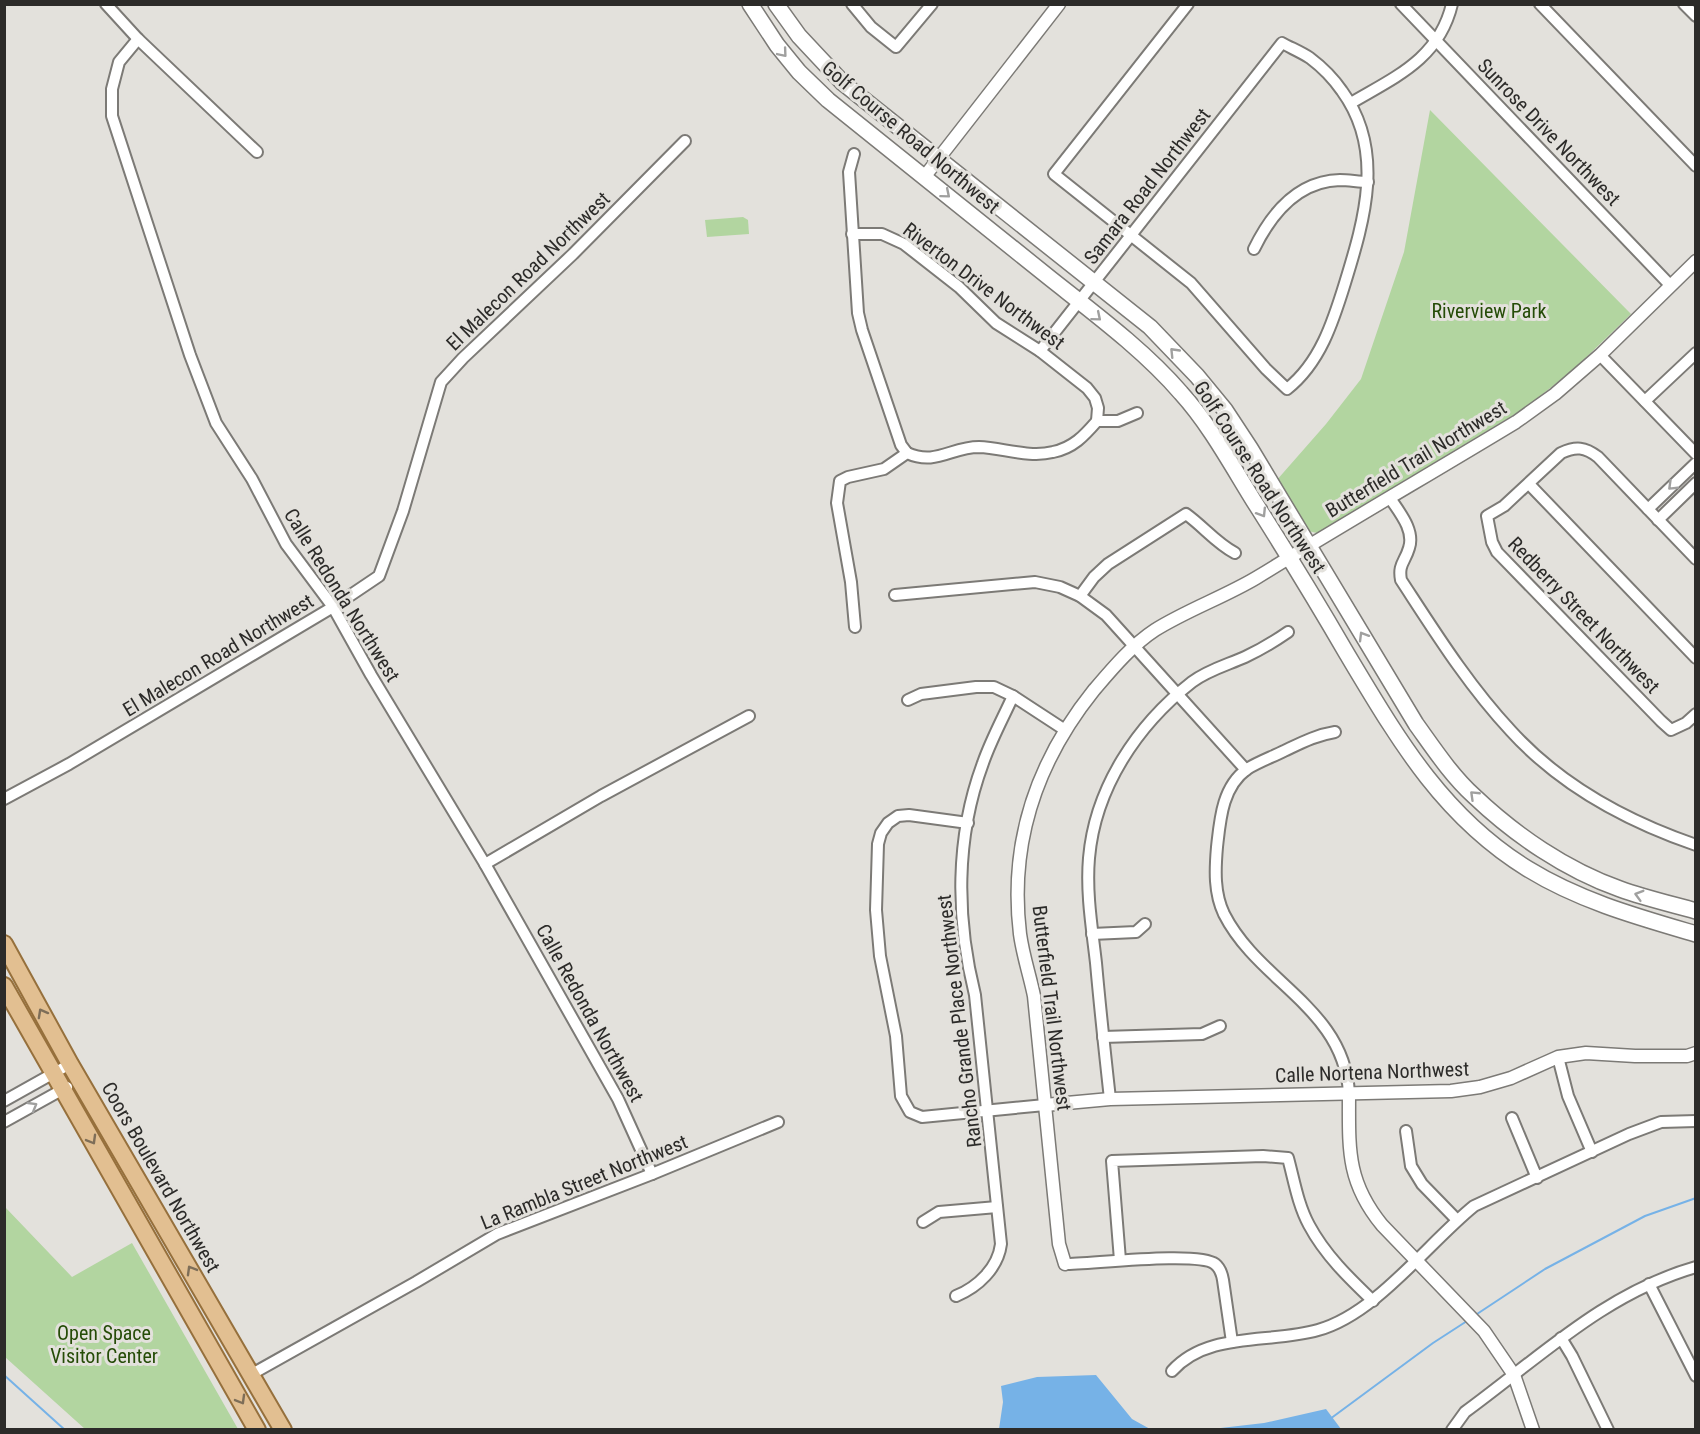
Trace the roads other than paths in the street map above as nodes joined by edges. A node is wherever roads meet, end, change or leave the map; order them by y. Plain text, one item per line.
1 (106, 4) edge
2 (750, 4) edge
3 (776, 4) edge
4 (852, 4) edge
5 (933, 4) edge
6 (1059, 4) edge
7 (1188, 4) edge
8 (1401, 4) edge
9 (1452, 4) edge
10 (1540, 4) edge
11 (1684, 4) edge
12 (1695, 16) edge
13 (138, 39) junction
14 (1436, 41) junction
15 (1351, 103) junction
16 (685, 141) dead end
17 (257, 152) dead end
18 (854, 154) dead end
19 (938, 159) junction
20 (1695, 166) edge
21 (925, 176) junction
22 (1368, 182) junction
23 (852, 234) junction
24 (1131, 236) junction
25 (1254, 249) dead end
26 (1695, 261) edge
27 (1095, 283) junction
28 (1670, 285) junction
29 (1079, 302) junction
30 (1040, 351) junction
31 (1695, 353) edge
32 (1600, 355) junction
33 (1646, 401) junction
34 (1137, 413) dead end
35 (1097, 421) junction
36 (907, 453) junction
37 (1695, 454) edge
38 (1695, 463) edge
39 (1695, 483) edge
40 (1528, 484) junction
41 (1390, 498) junction
42 (1648, 509) junction
43 (1658, 520) junction
44 (1308, 546) junction
45 (1235, 553) dead end
46 (1290, 557) junction
47 (1695, 559) edge
48 (895, 595) dead end
49 (1080, 596) junction
50 (333, 607) junction
51 (855, 627) dead end
52 (1288, 632) dead end
53 (1135, 647) junction
54 (1695, 658) edge
55 (1177, 695) junction
56 (1013, 696) junction
57 (908, 700) dead end
58 (1695, 714) edge
59 (749, 716) dead end
60 (1065, 730) junction
61 (1335, 732) dead end
62 (1246, 770) junction
63 (4, 798) edge
64 (968, 823) junction
65 (1695, 845) edge
66 (485, 864) junction
67 (1695, 911) edge
68 (1145, 924) dead end
69 (1092, 934) junction
70 (1695, 934) edge
71 (4, 945) edge
72 (4, 986) edge
73 (1220, 1026) dead end
74 (1103, 1037) junction
75 (1695, 1053) edge
76 (1558, 1057) junction
77 (70, 1064) junction
78 (53, 1073) junction
79 (79, 1080) junction
80 (62, 1089) junction
81 (1349, 1093) junction
82 (1110, 1099) junction
83 (4, 1101) edge
84 (1045, 1105) junction
85 (988, 1112) junction
86 (1512, 1118) dead end
87 (1695, 1121) edge
88 (4, 1122) edge
89 (778, 1122) dead end
90 (1406, 1131) dead end
91 (1592, 1152) junction
92 (652, 1174) junction
93 (1537, 1178) junction
94 (997, 1207) junction
95 (1457, 1220) junction
96 (923, 1222) dead end
97 (1120, 1260) junction
98 (1416, 1260) junction
99 (1065, 1264) joint
100 (1695, 1267) edge
101 (174, 1284) junction
102 (1649, 1284) junction
103 (956, 1296) dead end
104 (1373, 1301) junction
105 (1561, 1338) junction
106 (1233, 1342) junction
107 (1172, 1371) dead end
108 (252, 1374) junction
109 (1514, 1375) junction
110 (1695, 1376) edge
111 (257, 1430) edge
112 (283, 1430) edge
113 (1452, 1430) edge
114 (1533, 1430) edge
115 (1608, 1430) edge

1 - 13 street
2 -> 21 main road, Golf Course Road Northwest
3 - 19 main road, Golf Course Road Northwest
4 - 5 street
6 - 19 street
7 - 24 street
8 - 14 street, Sunrose Drive Northwest
9 - 14 street
10 - 20 street
11 - 12 street
13 - 17 street
13 - 50 street, Calle Redonda Northwest
14 - 15 street
14 - 28 street, Sunrose Drive Northwest
15 - 22 street
15 - 24 street, Samara Road Northwest
16 - 50 street, El Malecon Road Northwest
18 - 23 street
19 - 21 street
19 - 27 main road, Golf Course Road Northwest
21 -> 29 main road, Golf Course Road Northwest
22 - 24 street
22 - 25 street
23 - 30 street, Riverton Drive Northwest
23 - 36 street
24 - 27 street, Samara Road Northwest
26 - 28 street, Butterfield Trail Northwest
27 - 29 street, Samara Road Northwest
44 -> 27 main road, Golf Course Road Northwest
28 - 32 street, Butterfield Trail Northwest
29 - 30 street, Samara Road Northwest
29 -> 46 main road, Golf Course Road Northwest
30 - 35 street, Riverton Drive Northwest
31 - 33 street
32 - 33 street
32 - 41 street, Butterfield Trail Northwest
33 - 37 street
34 - 35 street
35 - 36 street
36 - 51 street
38 -> 42 street
39 - 43 street
40 - 42 street
40 - 54 street
40 - 58 street, Redberry Street Northwest
41 - 44 street, Butterfield Trail Northwest
41 - 65 street
42 - 43 street
43 - 47 street
44 - 46 street, Butterfield Trail Northwest
67 -> 44 main road, Golf Course Road Northwest
45 - 49 street
46 - 53 street, Butterfield Trail Northwest
46 - 70 main road, Golf Course Road Northwest
48 - 49 street
49 - 53 street
50 - 63 street, El Malecon Road Northwest
50 - 66 street, Calle Redonda Northwest
52 - 55 street
53 - 55 street
53 - 60 street, Butterfield Trail Northwest
55 - 62 street
55 - 69 street
56 - 57 street
56 - 60 street
56 - 64 street, Rancho Grande Place Northwest
59 - 66 street
60 - 84 street, Butterfield Trail Northwest
61 - 62 street
62 - 81 street
64 - 85 street, Rancho Grande Place Northwest
64 - 85 street
66 - 92 street, Calle Redonda Northwest
68 - 69 street
69 - 74 street
77 -> 71 main road, Coors Boulevard Northwest
72 - 78 main road
73 - 74 street
74 - 82 street
75 - 76 street, Calle Nortena Northwest
76 - 81 street, Calle Nortena Northwest
76 - 91 street
77 - 78 street
77 - 79 main road, Coors Boulevard Northwest
78 - 80 main road
78 - 83 street
79 - 80 street
108 -> 79 main road, Coors Boulevard Northwest
88 -> 80 street
80 -> 101 main road
81 - 82 street, Calle Nortena Northwest
81 - 98 street
82 - 84 street, Calle Nortena Northwest
84 - 85 street
84 - 99 street, Butterfield Trail Northwest
85 - 94 street, Rancho Grande Place Northwest
86 - 93 street
87 - 91 street
89 - 92 street, La Rambla Street Northwest
90 - 95 street
91 - 93 street
92 - 108 street, La Rambla Street Northwest
93 - 95 street
94 - 96 street
94 - 103 street, Rancho Grande Place Northwest
95 - 98 street
97 - 99 street
97 - 104 street
97 - 106 street
98 - 104 street
98 - 109 street
100 - 102 street
101 - 108 main road
101 -> 111 main road
102 - 105 street
102 - 110 street
104 - 106 street
105 - 109 street
105 - 115 street
106 - 107 street
108 - 112 main road, Coors Boulevard Northwest
109 - 113 street
109 - 114 street

